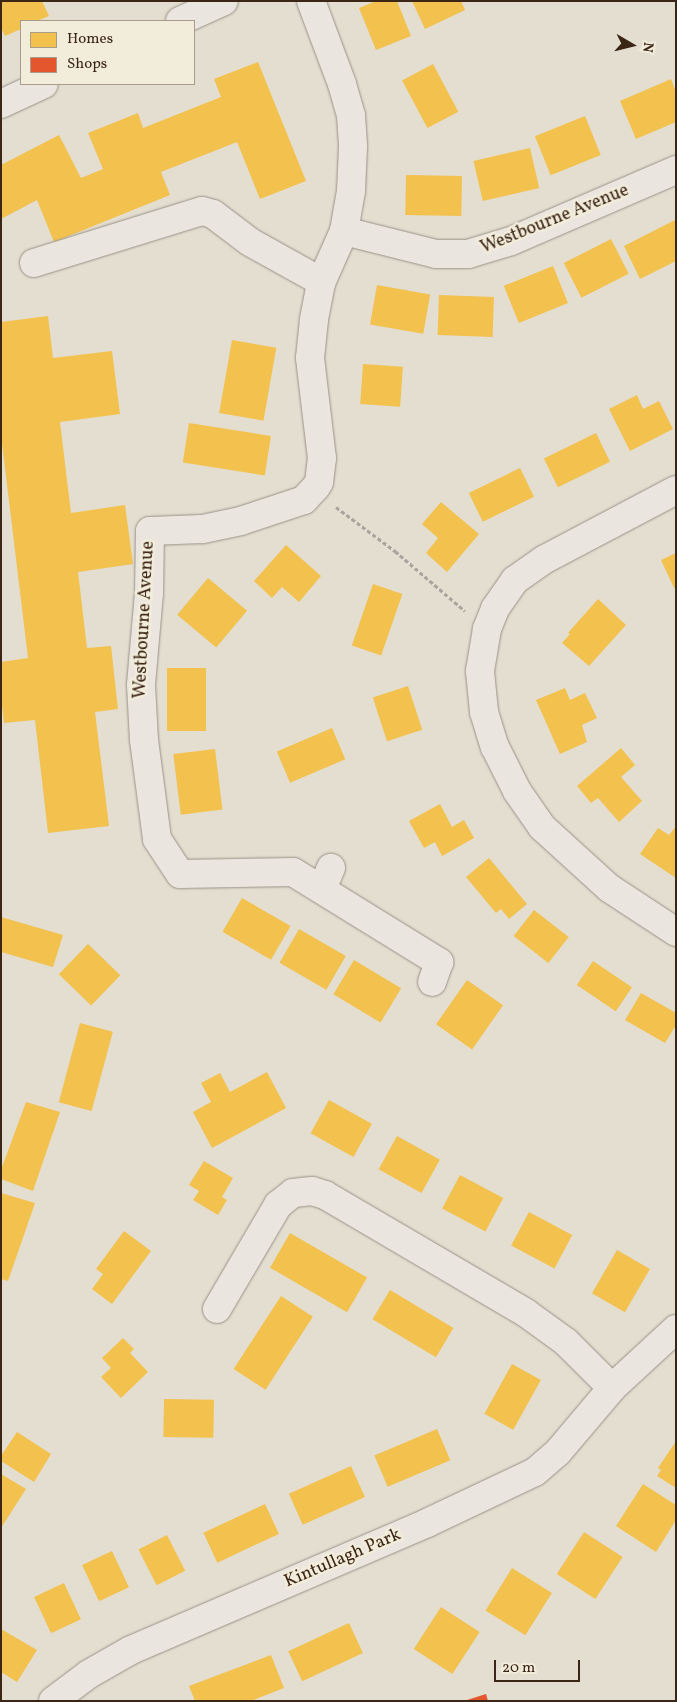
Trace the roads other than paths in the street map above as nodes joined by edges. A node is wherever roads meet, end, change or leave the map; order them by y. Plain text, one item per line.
1 (224, 1) edge
2 (311, 1) edge
3 (182, 20) edge
4 (42, 85) edge
5 (1, 104) edge
6 (676, 170) edge
7 (344, 231) junction
8 (34, 263) dead end
9 (322, 282) junction
10 (676, 490) edge
11 (676, 932) edge
12 (432, 982) dead end
13 (217, 1309) dead end
14 (676, 1328) edge
15 (612, 1388) junction
16 (53, 1701) edge

1 - 3 street
2 - 7 street
4 - 5 street
6 - 7 street, Westbourne Avenue
7 - 9 street
8 - 9 street
9 - 12 street, Westbourne Avenue
10 - 11 street
13 - 15 street
14 - 15 street, Kintullagh Park
15 - 16 street, Kintullagh Park

